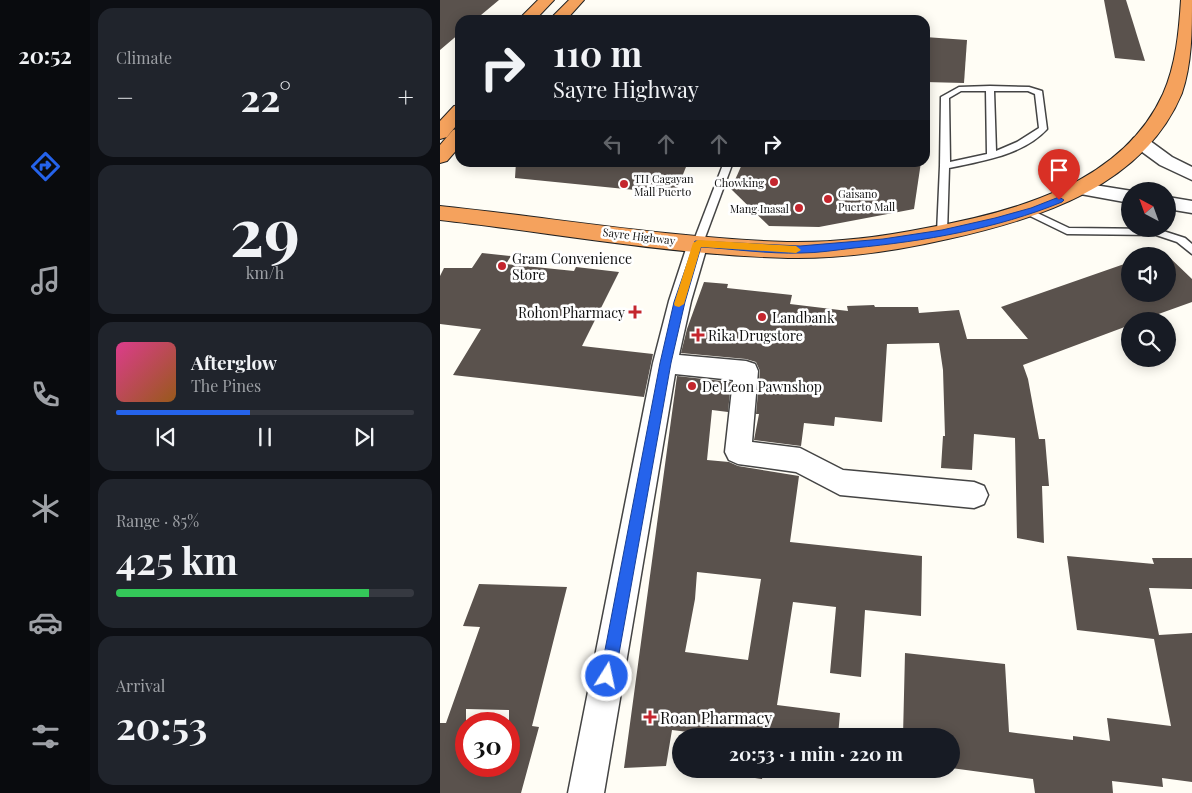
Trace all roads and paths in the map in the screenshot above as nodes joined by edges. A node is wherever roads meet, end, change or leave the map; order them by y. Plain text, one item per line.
1 (547, 0) edge
2 (562, 0) edge
3 (577, 0) edge
4 (1188, 0) edge
5 (531, 15) edge
6 (546, 15) edge
7 (562, 15) edge
8 (990, 88) junction
9 (455, 104) edge
10 (455, 107) edge
11 (440, 110) edge
12 (440, 133) edge
13 (455, 140) edge
14 (1140, 142) junction
15 (992, 156) junction
16 (440, 158) edge
17 (944, 166) junction
18 (727, 167) edge
19 (1192, 174) edge
20 (1082, 189) junction
21 (1121, 196) edge
22 (1176, 205) edge
23 (1192, 208) edge
24 (1029, 212) junction
25 (440, 213) edge
26 (942, 233) junction
27 (698, 243) junction
28 (1192, 250) edge
29 (665, 363) junction
30 (974, 495) dead end
31 (586, 793) edge

1 - 5 highway
2 - 6 highway
3 - 7 highway
4 - 14 highway, Sayre Highway
8 - 15 lane
8 - 15 lane
8 - 17 lane
9 - 11 highway
10 - 12 highway
13 - 16 highway
14 - 19 street
14 - 20 highway, Sayre Highway
15 - 17 lane
17 - 26 lane
18 - 27 lane
20 - 21 street
20 - 24 highway, Sayre Highway
22 - 23 street
24 - 26 highway, Sayre Highway
24 - 28 lane
25 - 27 highway, Sayre Highway
26 - 27 highway, Sayre Highway
27 - 29 street
29 - 30 street
29 - 31 street

